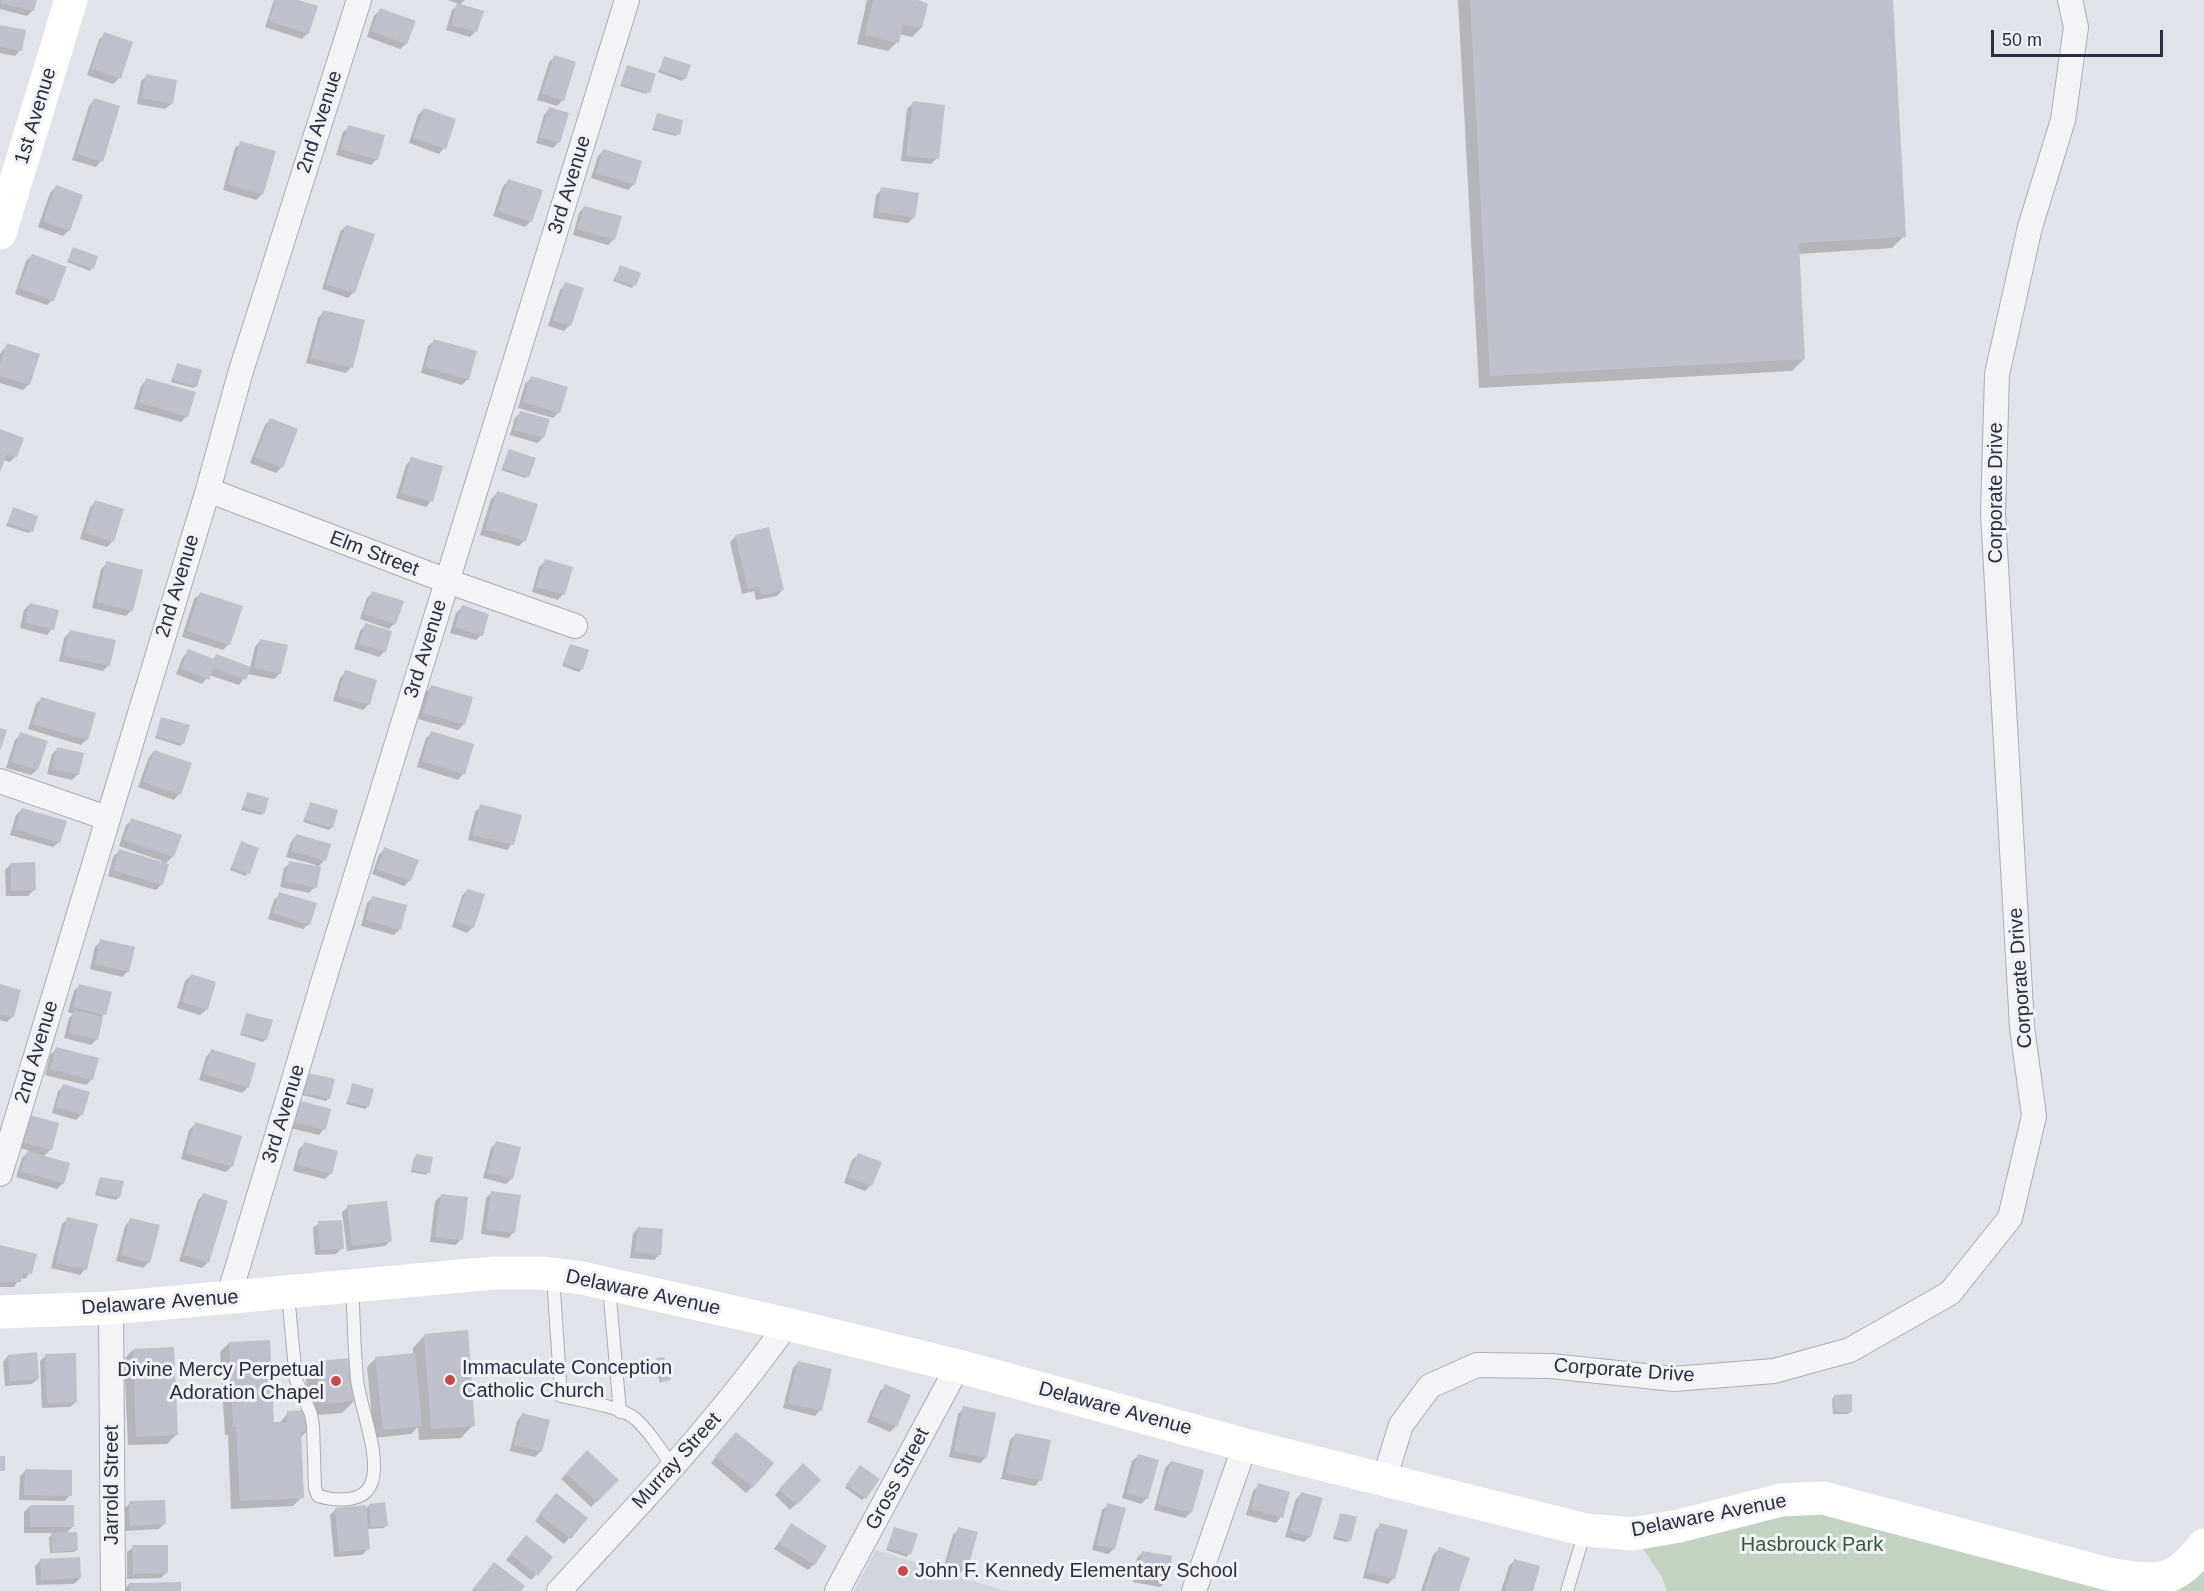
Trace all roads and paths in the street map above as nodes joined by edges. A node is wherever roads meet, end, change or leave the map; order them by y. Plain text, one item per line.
1 (71, 0) edge
2 (359, 0) edge
3 (627, 0) edge
4 (2070, 0) edge
5 (0, 233) edge
6 (208, 490) junction
7 (447, 581) junction
8 (575, 626) dead end
9 (0, 781) edge
10 (107, 818) junction
11 (0, 1174) edge
12 (553, 1275) junction
13 (608, 1282) junction
14 (352, 1286) junction
15 (287, 1293) junction
16 (228, 1299) junction
17 (111, 1308) junction
18 (0, 1312) edge
19 (787, 1324) junction
20 (958, 1366) junction
21 (620, 1412) junction
22 (1245, 1445) junction
23 (672, 1468) junction
24 (1384, 1480) junction
25 (1586, 1530) junction
26 (2204, 1545) edge
27 (113, 1591) edge
28 (559, 1591) edge
29 (837, 1591) edge
30 (1194, 1591) edge
31 (1567, 1591) edge

1 - 5 street, 1st Avenue
2 - 6 street, 2nd Avenue
3 - 7 street, 3rd Avenue
4 - 24 street, Corporate Drive
6 - 7 street, Elm Street
6 - 10 street, 2nd Avenue
7 - 8 street, Elm Street
7 - 16 street, 3rd Avenue
9 - 10 street
10 - 11 street, 2nd Avenue
12 - 13 street, Delaware Avenue
12 - 14 street, Delaware Avenue
12 - 21 lane
13 - 19 street, Delaware Avenue
13 - 21 lane
14 - 15 street, Delaware Avenue
14 - 15 lane
15 - 16 street, Delaware Avenue
16 - 17 street, Delaware Avenue
17 - 18 street, Delaware Avenue
17 - 27 street, Jarrold Street
19 - 20 street, Delaware Avenue
19 - 23 street, Murray Street
20 - 22 street, Delaware Avenue
20 - 29 street, Gross Street
21 - 23 lane
22 - 24 street, Delaware Avenue
22 - 30 street
23 - 28 street, Murray Street
24 - 25 street, Delaware Avenue
25 - 26 street, Delaware Avenue
25 - 31 lane

